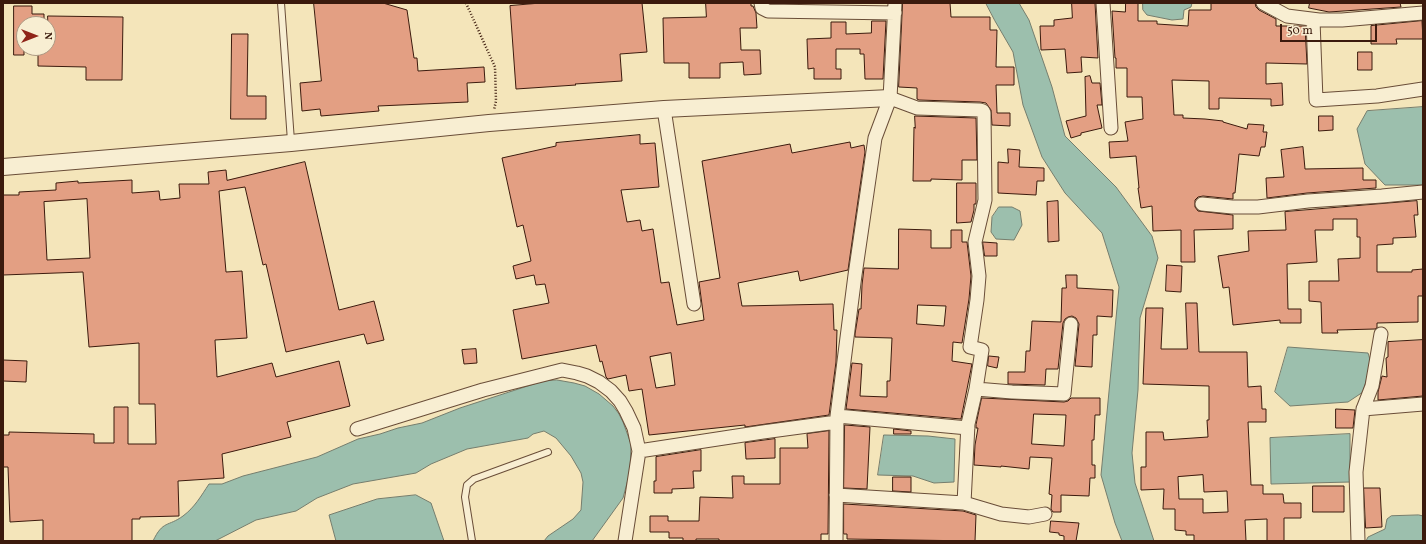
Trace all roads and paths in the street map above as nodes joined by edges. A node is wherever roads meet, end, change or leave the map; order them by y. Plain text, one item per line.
1 (281, 3) edge
2 (466, 3) edge
3 (761, 3) edge
4 (1103, 3) edge
5 (1263, 3) edge
6 (895, 8) edge
7 (1423, 14) edge
8 (1313, 20) junction
9 (1423, 89) edge
10 (890, 98) junction
11 (664, 109) junction
12 (489, 123) junction
13 (1111, 128) dead end
14 (291, 143) junction
15 (3, 167) edge
16 (1423, 192) edge
17 (1202, 204) dead end
18 (694, 304) dead end
19 (1070, 324) dead end
20 (1381, 334) dead end
21 (976, 389) junction
22 (1423, 404) edge
23 (1363, 409) junction
24 (837, 419) junction
25 (968, 428) junction
26 (357, 429) dead end
27 (548, 452) dead end
28 (639, 452) junction
29 (836, 495) junction
30 (964, 503) junction
31 (1045, 514) dead end
32 (472, 541) edge
33 (625, 541) edge
34 (836, 541) edge
35 (1358, 541) edge

1 - 14 lane
2 - 12 path
3 - 6 street
4 - 13 street
5 - 8 street
6 - 10 street
7 - 8 street
8 - 9 street
10 - 11 street
10 - 21 street
10 - 24 street
11 - 12 street
11 - 18 street
12 - 14 street
14 - 15 street
16 - 17 street
19 - 21 street
20 - 23 street
21 - 25 street
22 - 23 street
23 - 35 street
24 - 25 street
24 - 28 street
24 - 29 street
25 - 30 street
26 - 28 street
27 - 32 lane
28 - 33 street
29 - 30 street
29 - 34 street
30 - 31 street

